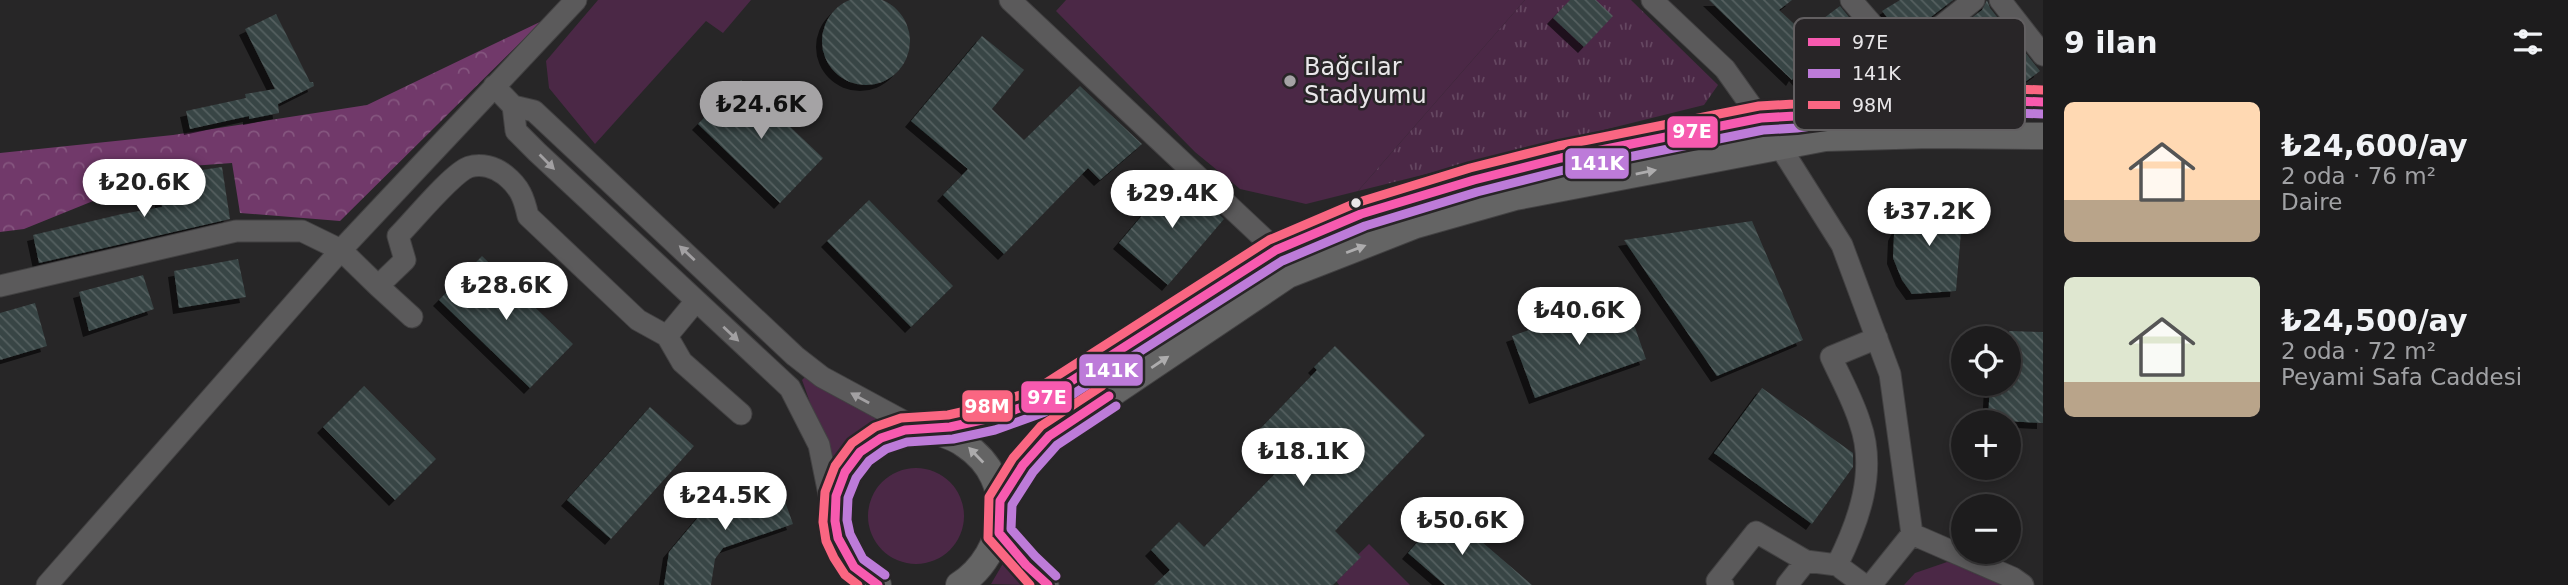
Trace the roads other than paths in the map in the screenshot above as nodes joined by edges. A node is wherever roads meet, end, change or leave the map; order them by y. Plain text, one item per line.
1 (576, 0) edge
2 (1010, 0) edge
3 (1651, 0) edge
4 (1851, 0) edge
5 (1974, 0) edge
6 (2000, 0) edge
7 (1867, 18) edge
8 (1952, 18) edge
9 (2014, 18) edge
10 (2025, 32) edge
11 (2043, 55) edge
12 (494, 86) junction
13 (2025, 101) edge
14 (2043, 102) edge
15 (513, 106) junction
16 (1794, 116) edge
17 (1761, 118) junction
18 (2043, 136) edge
19 (1779, 145) junction
20 (341, 250) junction
21 (1276, 250) junction
22 (1288, 275) junction
23 (0, 286) edge
24 (378, 286) junction
25 (696, 301) junction
26 (412, 317) dead end
27 (667, 336) junction
28 (1877, 338) junction
29 (741, 414) dead end
30 (925, 430) junction
31 (1000, 502) junction
32 (835, 521) junction
33 (999, 533) junction
34 (1912, 534) junction
35 (1806, 561) junction
36 (1837, 565) junction
37 (850, 576) edge
38 (47, 585) edge
39 (878, 585) edge
40 (958, 585) edge
41 (1048, 585) edge
42 (1723, 585) edge
43 (1787, 585) edge
44 (1864, 585) edge
45 (1871, 585) edge
46 (2023, 585) edge

1 - 12 street
2 - 21 street
3 - 17 street
4 - 7 street
5 - 8 street
6 - 9 street
10 - 11 street
12 - 15 street
12 - 20 street
13 - 14 main road
15 -> 25 street
30 -> 15 street
16 - 17 main road
17 - 19 street
17 - 21 main road
18 - 19 main road
22 -> 19 main road
19 - 28 street
20 - 23 street
20 - 24 street
20 - 38 street
21 - 22 street
21 - 30 main road
31 -> 22 main road
24 - 26 street
24 - 27 street
25 - 27 street
25 -> 32 street
27 - 29 street
28 - 34 street
28 - 36 street
31 -> 30 main road
30 - 32 main road
31 - 33 main road
32 - 37 main road
33 - 40 main road
33 - 41 street
34 - 45 street
34 - 46 street
35 - 36 street
35 - 42 street
35 - 43 street
36 - 44 street
37 - 39 main road

